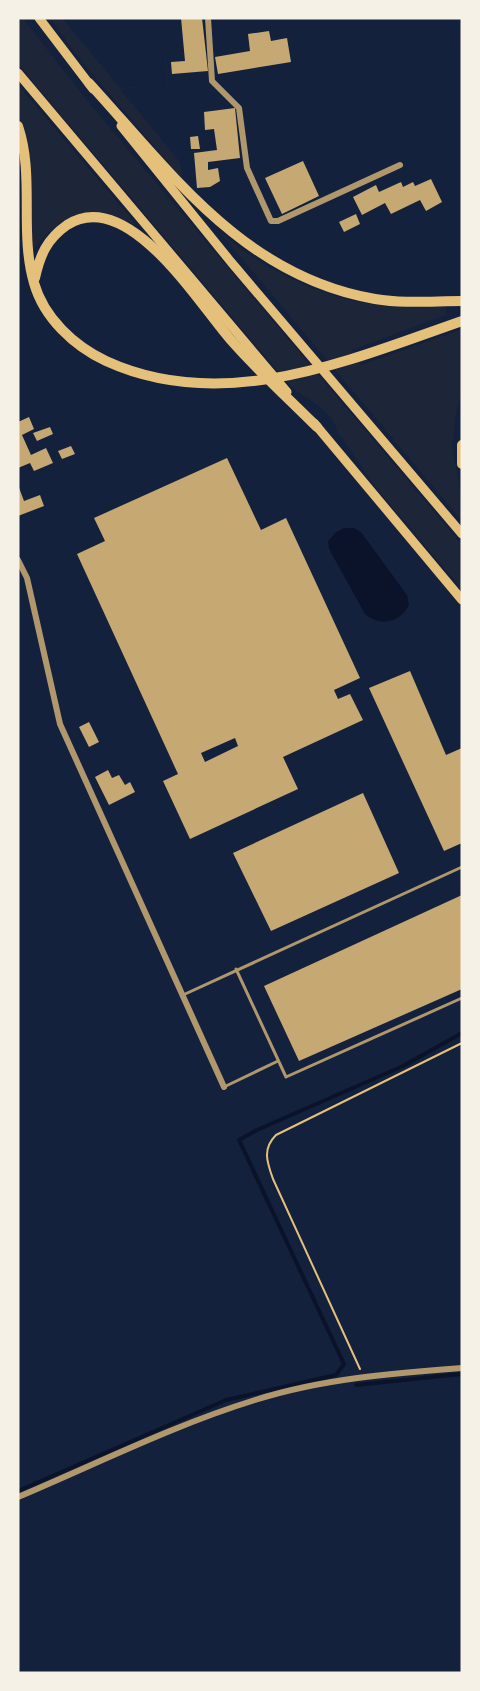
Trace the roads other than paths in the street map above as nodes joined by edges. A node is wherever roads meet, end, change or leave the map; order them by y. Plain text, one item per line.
1 (39, 18) edge
2 (208, 18) edge
3 (18, 73) edge
4 (89, 83) junction
5 (18, 126) edge
6 (400, 165) dead end
7 (34, 284) junction
8 (462, 301) edge
9 (462, 321) edge
10 (317, 427) junction
11 (462, 445) edge
12 (462, 464) edge
13 (462, 534) edge
14 (18, 560) edge
15 (462, 600) edge
16 (462, 867) edge
17 (236, 969) junction
18 (181, 996) junction
19 (462, 998) edge
20 (278, 1061) junction
21 (224, 1087) joint
22 (462, 1368) edge
23 (18, 1497) edge

1 - 4 main road
2 - 6 street
3 - 10 main road
4 - 8 highway
4 - 13 main road
5 - 7 highway
7 - 9 highway
7 - 10 highway
10 - 15 main road
11 - 12 highway
14 - 18 street
16 - 17 lane
17 - 18 lane
17 - 20 lane
18 - 21 street
19 - 20 lane
20 - 21 lane
22 - 23 street

